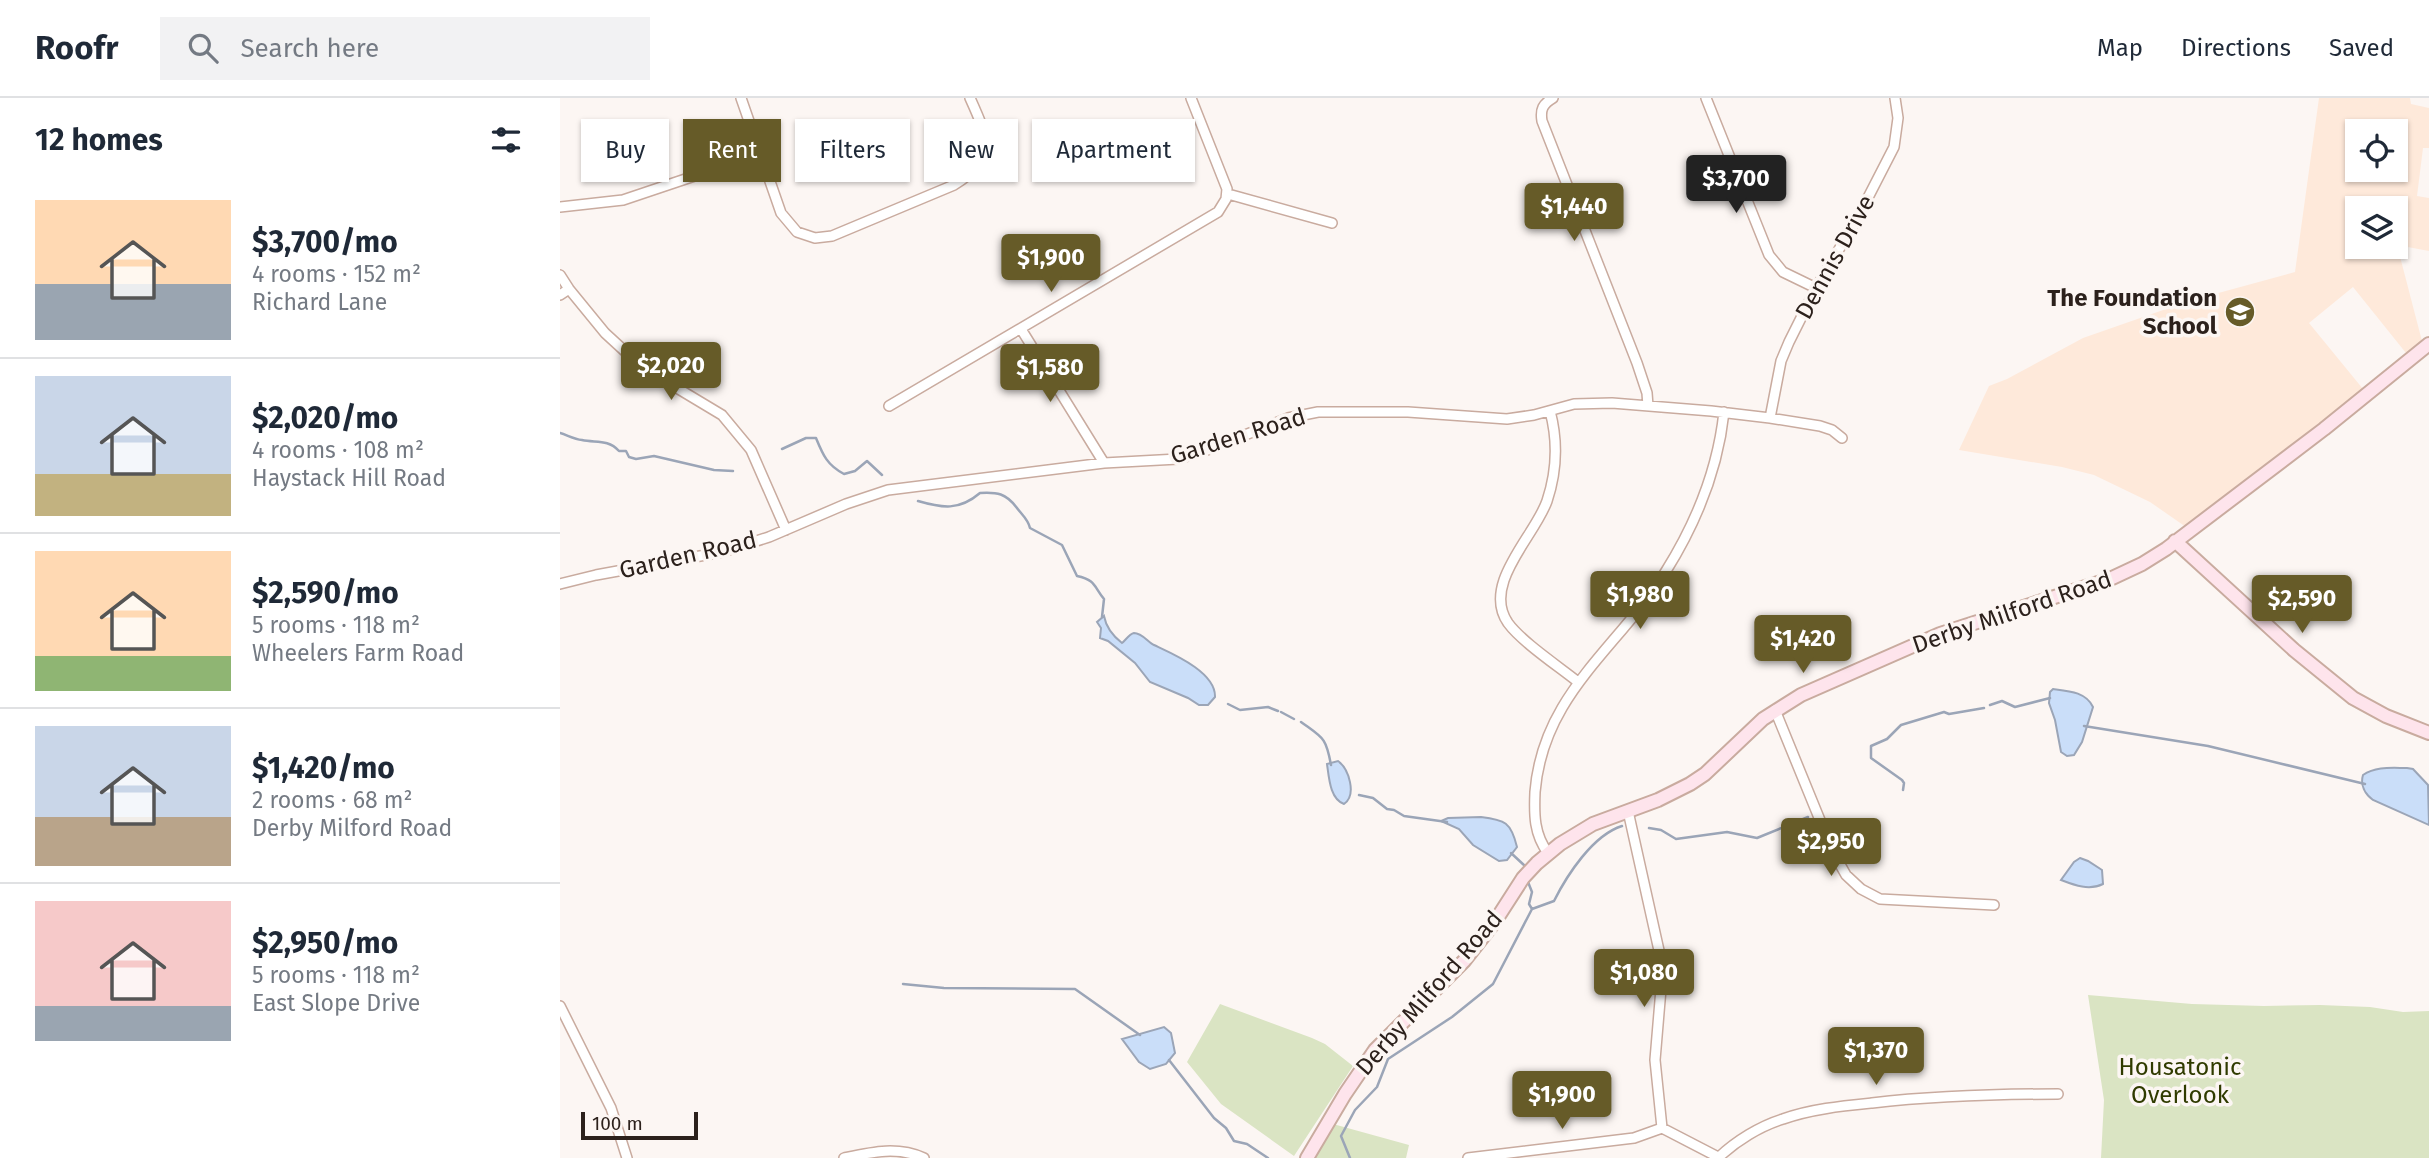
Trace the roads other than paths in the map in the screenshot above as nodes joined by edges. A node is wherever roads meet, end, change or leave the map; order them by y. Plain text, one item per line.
1 (741, 98) edge
2 (970, 98) edge
3 (1191, 98) edge
4 (1553, 98) edge
5 (1706, 98) edge
6 (1895, 98) edge
7 (748, 119) edge
8 (683, 180) edge
9 (770, 182) edge
10 (1228, 194) junction
11 (560, 207) edge
12 (1332, 223) dead end
13 (560, 275) edge
14 (1815, 288) junction
15 (569, 289) junction
16 (560, 295) edge
17 (1021, 329) junction
18 (2429, 344) edge
19 (1648, 405) junction
20 (889, 406) dead end
21 (1550, 411) junction
22 (1724, 412) junction
23 (1770, 418) junction
24 (1842, 438) dead end
25 (1104, 463) junction
26 (786, 530) junction
27 (2175, 541) junction
28 (560, 584) edge
29 (1578, 682) junction
30 (1775, 710) junction
31 (2429, 733) edge
32 (1628, 811) junction
33 (1548, 853) junction
34 (1994, 905) dead end
35 (560, 1006) edge
36 (2058, 1094) dead end
37 (1662, 1128) junction
38 (627, 1158) edge
39 (844, 1158) edge
40 (924, 1158) edge
41 (1307, 1158) edge
42 (1468, 1158) edge
43 (1719, 1158) edge

1 - 7 street
2 - 9 street
3 - 10 street
4 - 19 street
5 - 14 street
6 - 14 street, Dennis Drive
8 - 11 street
10 - 12 street
10 - 17 street
13 - 15 street
14 - 23 street, Dennis Drive
15 - 16 street
15 - 26 street
17 - 20 street
17 - 25 street
18 - 27 main road, Derby Milford Road
19 - 21 street, Garden Road
19 - 22 street, Garden Road
21 - 25 street, Garden Road
21 - 29 street
22 - 23 street, Garden Road
22 - 29 street
23 - 24 street, Garden Road
25 - 26 street, Garden Road
26 - 28 street, Garden Road
27 - 30 main road, Derby Milford Road
27 - 31 main road
29 - 33 street
30 - 32 main road, Derby Milford Road
30 - 34 street
32 - 33 main road, Derby Milford Road
32 - 37 street
33 - 41 main road, Derby Milford Road
35 - 38 street
36 - 43 street
37 - 42 street
37 - 43 street
39 - 40 street

